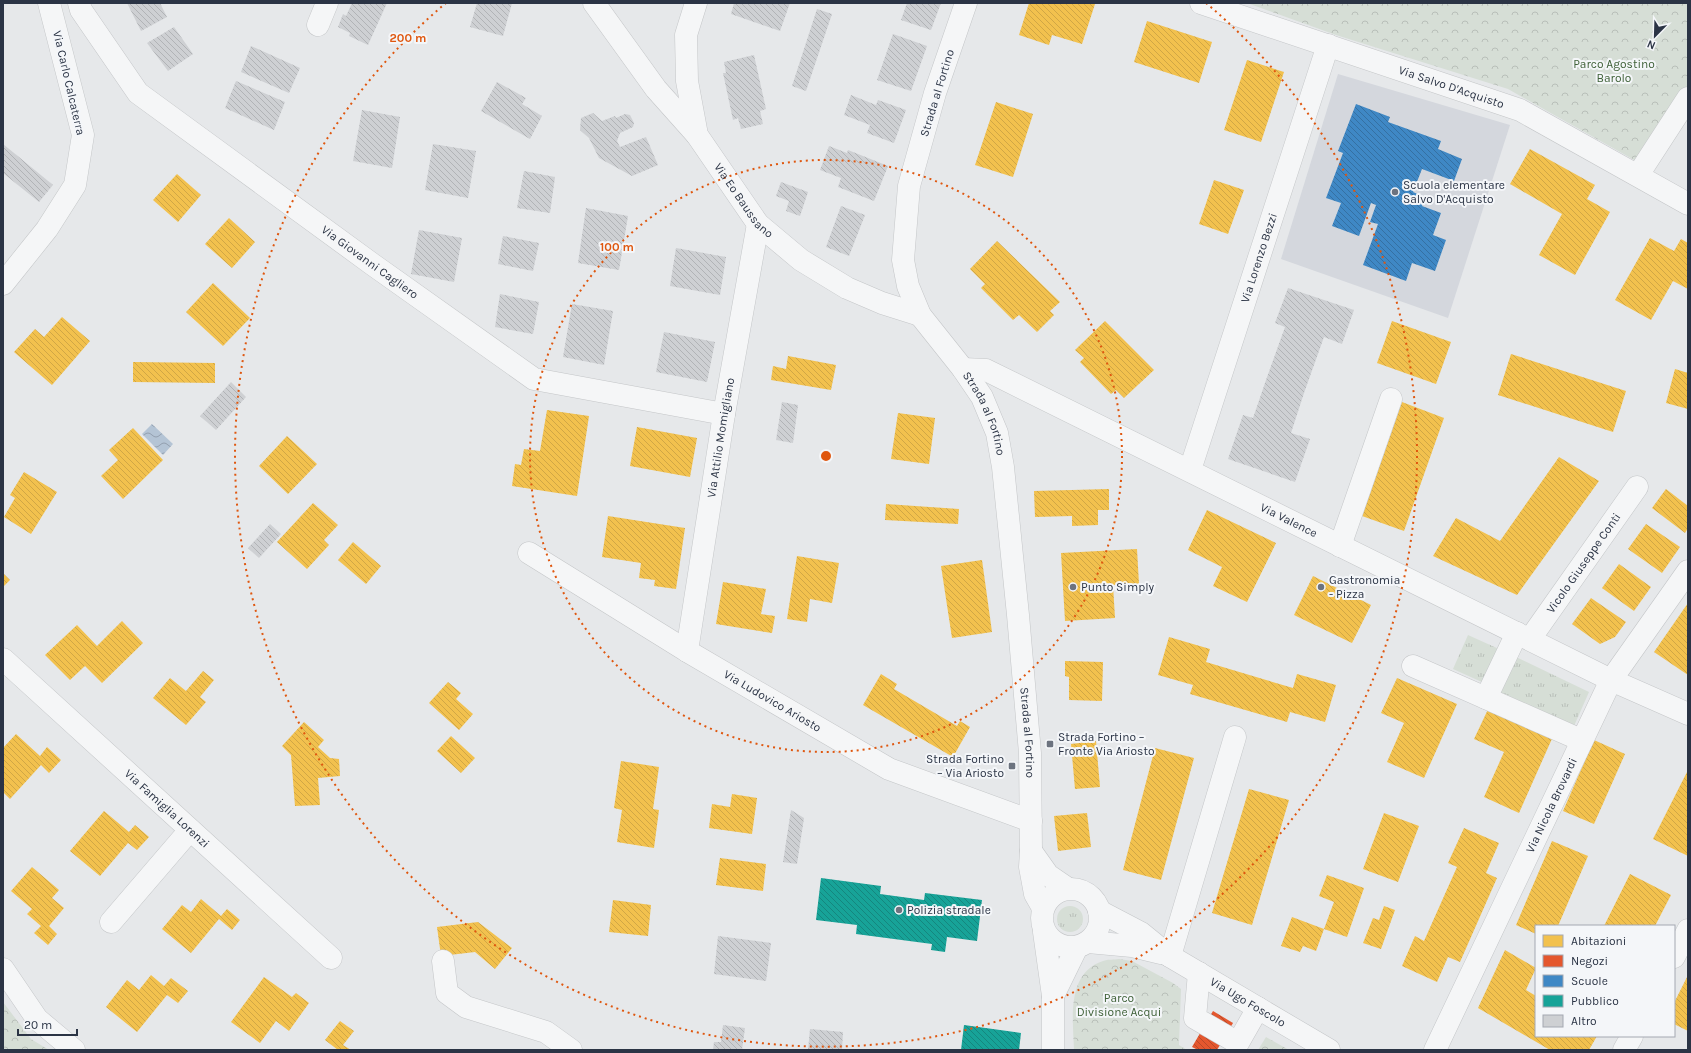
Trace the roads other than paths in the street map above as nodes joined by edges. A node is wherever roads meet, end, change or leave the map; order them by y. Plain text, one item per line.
1 (49, 3) edge
2 (78, 3) edge
3 (327, 3) edge
4 (594, 3) edge
5 (696, 3) edge
6 (966, 3) edge
7 (1201, 3) edge
8 (318, 24) dead end
9 (1328, 45) junction
10 (1688, 98) edge
11 (697, 135) junction
12 (1638, 175) junction
13 (1688, 204) edge
14 (758, 224) junction
15 (3, 284) edge
16 (920, 315) junction
17 (963, 368) junction
18 (1391, 399) dead end
19 (724, 414) junction
20 (1190, 470) junction
21 (1637, 487) dead end
22 (1340, 546) junction
23 (529, 553) dead end
24 (1688, 571) edge
25 (1524, 636) junction
26 (688, 651) junction
27 (3, 659) edge
28 (1413, 666) dead end
29 (1611, 680) junction
30 (1486, 698) junction
31 (1688, 714) edge
32 (1234, 737) dead end
33 (1581, 740) junction
34 (1031, 821) junction
35 (190, 830) junction
36 (1031, 851) junction
37 (1068, 888) junction
38 (1043, 908) junction
39 (1099, 911) junction
40 (111, 922) dead end
41 (1688, 930) edge
42 (1044, 932) junction
43 (1083, 945) junction
44 (1169, 955) junction
45 (1675, 955) edge
46 (331, 958) dead end
47 (443, 961) dead end
48 (3, 969) edge
49 (1199, 973) junction
50 (1053, 996) junction
51 (1258, 1008) junction
52 (1631, 1037) edge
53 (74, 1050) edge
54 (571, 1050) edge
55 (1053, 1050) edge
56 (1329, 1050) edge
57 (1434, 1050) edge
58 (1624, 1050) edge

1 - 15 street, Via Carlo Calcaterra
2 - 19 street, Via Giovanni Cagliero
3 - 8 street
4 - 11 street
5 - 11 street, Via Eo Baussano
6 - 16 street, Strada al Fortino
7 - 9 street, Via Salvo D'Acquisto
9 - 12 street, Via Salvo D'Acquisto
9 - 20 street, Via Lorenzo Bezzi
10 - 12 street
11 - 14 street, Via Eo Baussano
12 - 13 street, Via Salvo D'Acquisto
14 - 16 street, Via Eo Baussano
14 - 19 street, Via Attilio Momigliano
16 - 17 street, Strada al Fortino
17 - 20 street, Via Valence
17 - 34 street, Strada al Fortino
18 - 22 street
19 - 26 street, Via Attilio Momigliano
20 - 22 street, Via Valence
21 - 25 street, Vicolo Giuseppe Conti
22 - 25 street, Via Valence
23 - 26 street, Via Ludovico Ariosto
24 - 29 street, Via Nicola Brovardi
25 - 29 street, Via Valence
25 - 30 street, Vicolo Giuseppe Conti
26 - 34 street, Via Ludovico Ariosto
27 - 35 street, Via Famiglia Lorenzi
28 - 30 street
29 - 31 street, Via Valence
29 - 33 street, Via Nicola Brovardi
30 - 33 street
32 - 44 street
33 - 57 street, Via Nicola Brovardi
34 - 36 street, Strada al Fortino
35 - 40 street
35 - 46 street, Via Famiglia Lorenzi
36 - 37 street
36 - 38 street, Strada al Fortino
37 - 38 street
37 - 39 street
38 - 42 street
39 - 43 street
39 - 44 street, Via Ugo Foscolo
41 - 45 street
42 - 43 street
42 - 50 street
43 - 44 street, Via Ugo Foscolo
43 - 50 street
44 - 49 street, Via Ugo Foscolo
47 - 54 street
48 - 53 street
49 - 51 street, Via Ugo Foscolo
49 - 51 street
50 - 55 street
51 - 56 street, Via Ugo Foscolo
52 - 58 street

